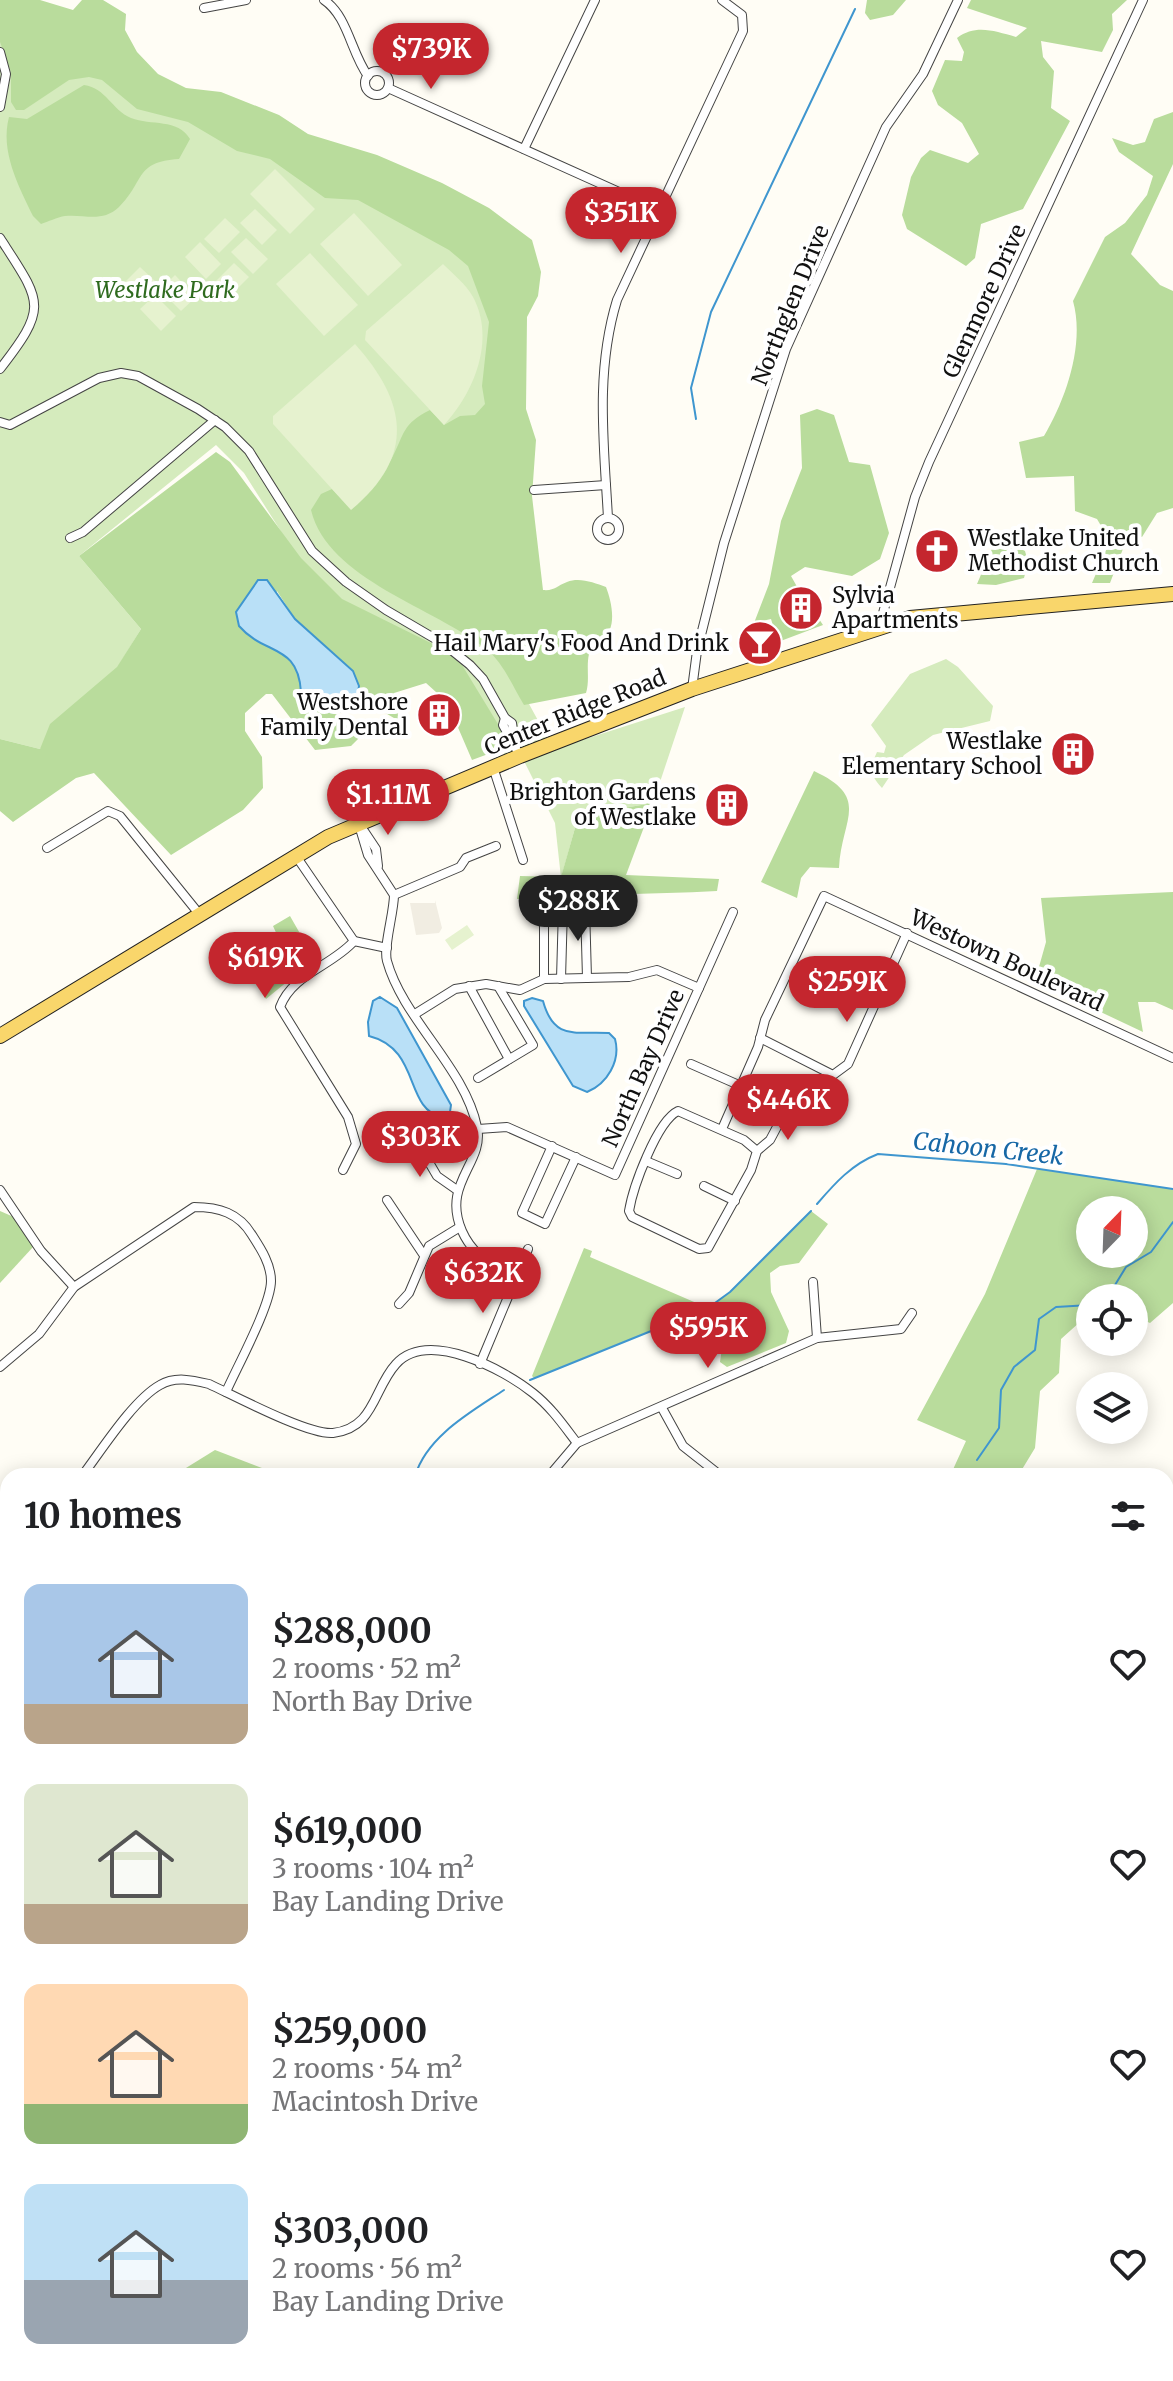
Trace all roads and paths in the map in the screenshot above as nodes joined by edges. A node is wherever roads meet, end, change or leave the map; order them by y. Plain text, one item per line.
1 (246, 0) edge
2 (324, 0) edge
3 (595, 0) edge
4 (722, 0) edge
5 (958, 0) edge
6 (1143, 0) edge
7 (204, 8) dead end
8 (0, 52) edge
9 (368, 76) junction
10 (388, 88) junction
11 (0, 107) edge
12 (524, 149) junction
13 (659, 210) junction
14 (0, 238) edge
15 (3, 366) edge
16 (215, 420) junction
17 (0, 422) edge
18 (606, 485) junction
19 (534, 490) dead end
20 (608, 518) dead end
21 (70, 538) dead end
22 (1173, 594) edge
23 (884, 626) junction
24 (692, 689) junction
25 (517, 750) junction
26 (493, 767) junction
27 (359, 825) junction
28 (496, 846) dead end
29 (47, 848) dead end
30 (296, 856) junction
31 (523, 860) dead end
32 (394, 895) junction
33 (563, 907) junction
34 (733, 912) dead end
35 (200, 915) junction
36 (907, 933) junction
37 (354, 941) junction
38 (387, 948) junction
39 (587, 978) junction
40 (544, 979) junction
41 (561, 979) junction
42 (469, 986) junction
43 (498, 986) junction
44 (699, 988) junction
45 (415, 1014) junction
46 (0, 1036) edge
47 (760, 1038) junction
48 (1173, 1058) edge
49 (509, 1059) junction
50 (691, 1064) dead end
51 (478, 1078) dead end
52 (741, 1086) junction
53 (787, 1108) dead end
54 (478, 1129) junction
55 (722, 1129) junction
56 (413, 1135) dead end
57 (552, 1146) junction
58 (757, 1151) junction
59 (576, 1157) junction
60 (646, 1161) junction
61 (343, 1170) dead end
62 (677, 1174) dead end
63 (704, 1186) dead end
64 (0, 1190) edge
65 (457, 1190) junction
66 (387, 1200) dead end
67 (735, 1201) junction
68 (460, 1227) junction
69 (528, 1249) dead end
70 (423, 1254) junction
71 (515, 1277) junction
72 (813, 1282) dead end
73 (74, 1287) junction
74 (399, 1304) dead end
75 (912, 1313) dead end
76 (817, 1338) junction
77 (480, 1364) junction
78 (0, 1367) edge
79 (226, 1392) junction
80 (662, 1408) junction
81 (577, 1443) junction
82 (89, 1468) edge
83 (555, 1468) edge
84 (711, 1468) edge

1 - 7 street
2 - 9 street
3 - 12 street
4 - 13 street
5 - 24 street, Northglen Drive
6 - 23 street, Glenmore Drive
8 - 11 street
9 - 10 street
9 - 10 street
10 - 12 street
12 - 13 street
13 - 18 street
14 - 15 street
16 - 17 street
16 - 21 street
16 - 25 street
18 - 19 street
18 - 20 street
22 - 23 main road, Center Ridge Road
23 - 24 main road, Center Ridge Road
24 - 25 main road, Center Ridge Road
25 - 26 main road, Center Ridge Road
26 - 27 main road, Center Ridge Road
26 - 31 street
27 - 30 main road, Center Ridge Road
27 - 32 street
28 - 32 street
29 - 35 street
30 - 35 main road, Center Ridge Road
30 - 37 street
32 - 38 street
33 - 39 street
33 - 40 street
33 - 41 street
34 - 44 street
35 - 46 main road, Center Ridge Road
36 - 47 street
36 - 47 street, Westown Boulevard
36 - 48 street, Westown Boulevard
37 - 38 street
37 - 61 street
38 - 45 street
39 - 41 street, North Bay Drive
39 - 44 street, North Bay Drive
40 - 41 street, North Bay Drive
40 - 43 street, North Bay Drive
42 - 43 street, North Bay Drive
42 - 45 street, North Bay Drive
42 - 49 street
43 - 49 street
44 - 59 street, North Bay Drive
45 - 54 street
47 - 52 street
49 - 51 street
50 - 52 street
52 - 55 street
53 - 58 street
54 - 57 street
54 - 65 street
55 - 58 street
55 - 60 street
56 - 65 street
57 - 59 street
57 - 59 street
58 - 67 street
60 - 62 street
60 - 67 street
63 - 67 street
64 - 73 street
65 - 68 street
66 - 70 street
68 - 70 street
68 - 71 street
69 - 71 street
70 - 74 street
71 - 77 street
72 - 76 street
73 - 78 street
73 - 79 street
75 - 76 street
76 - 80 street
77 - 79 street
77 - 81 street
79 - 82 street
80 - 81 street
80 - 84 street
81 - 83 street

